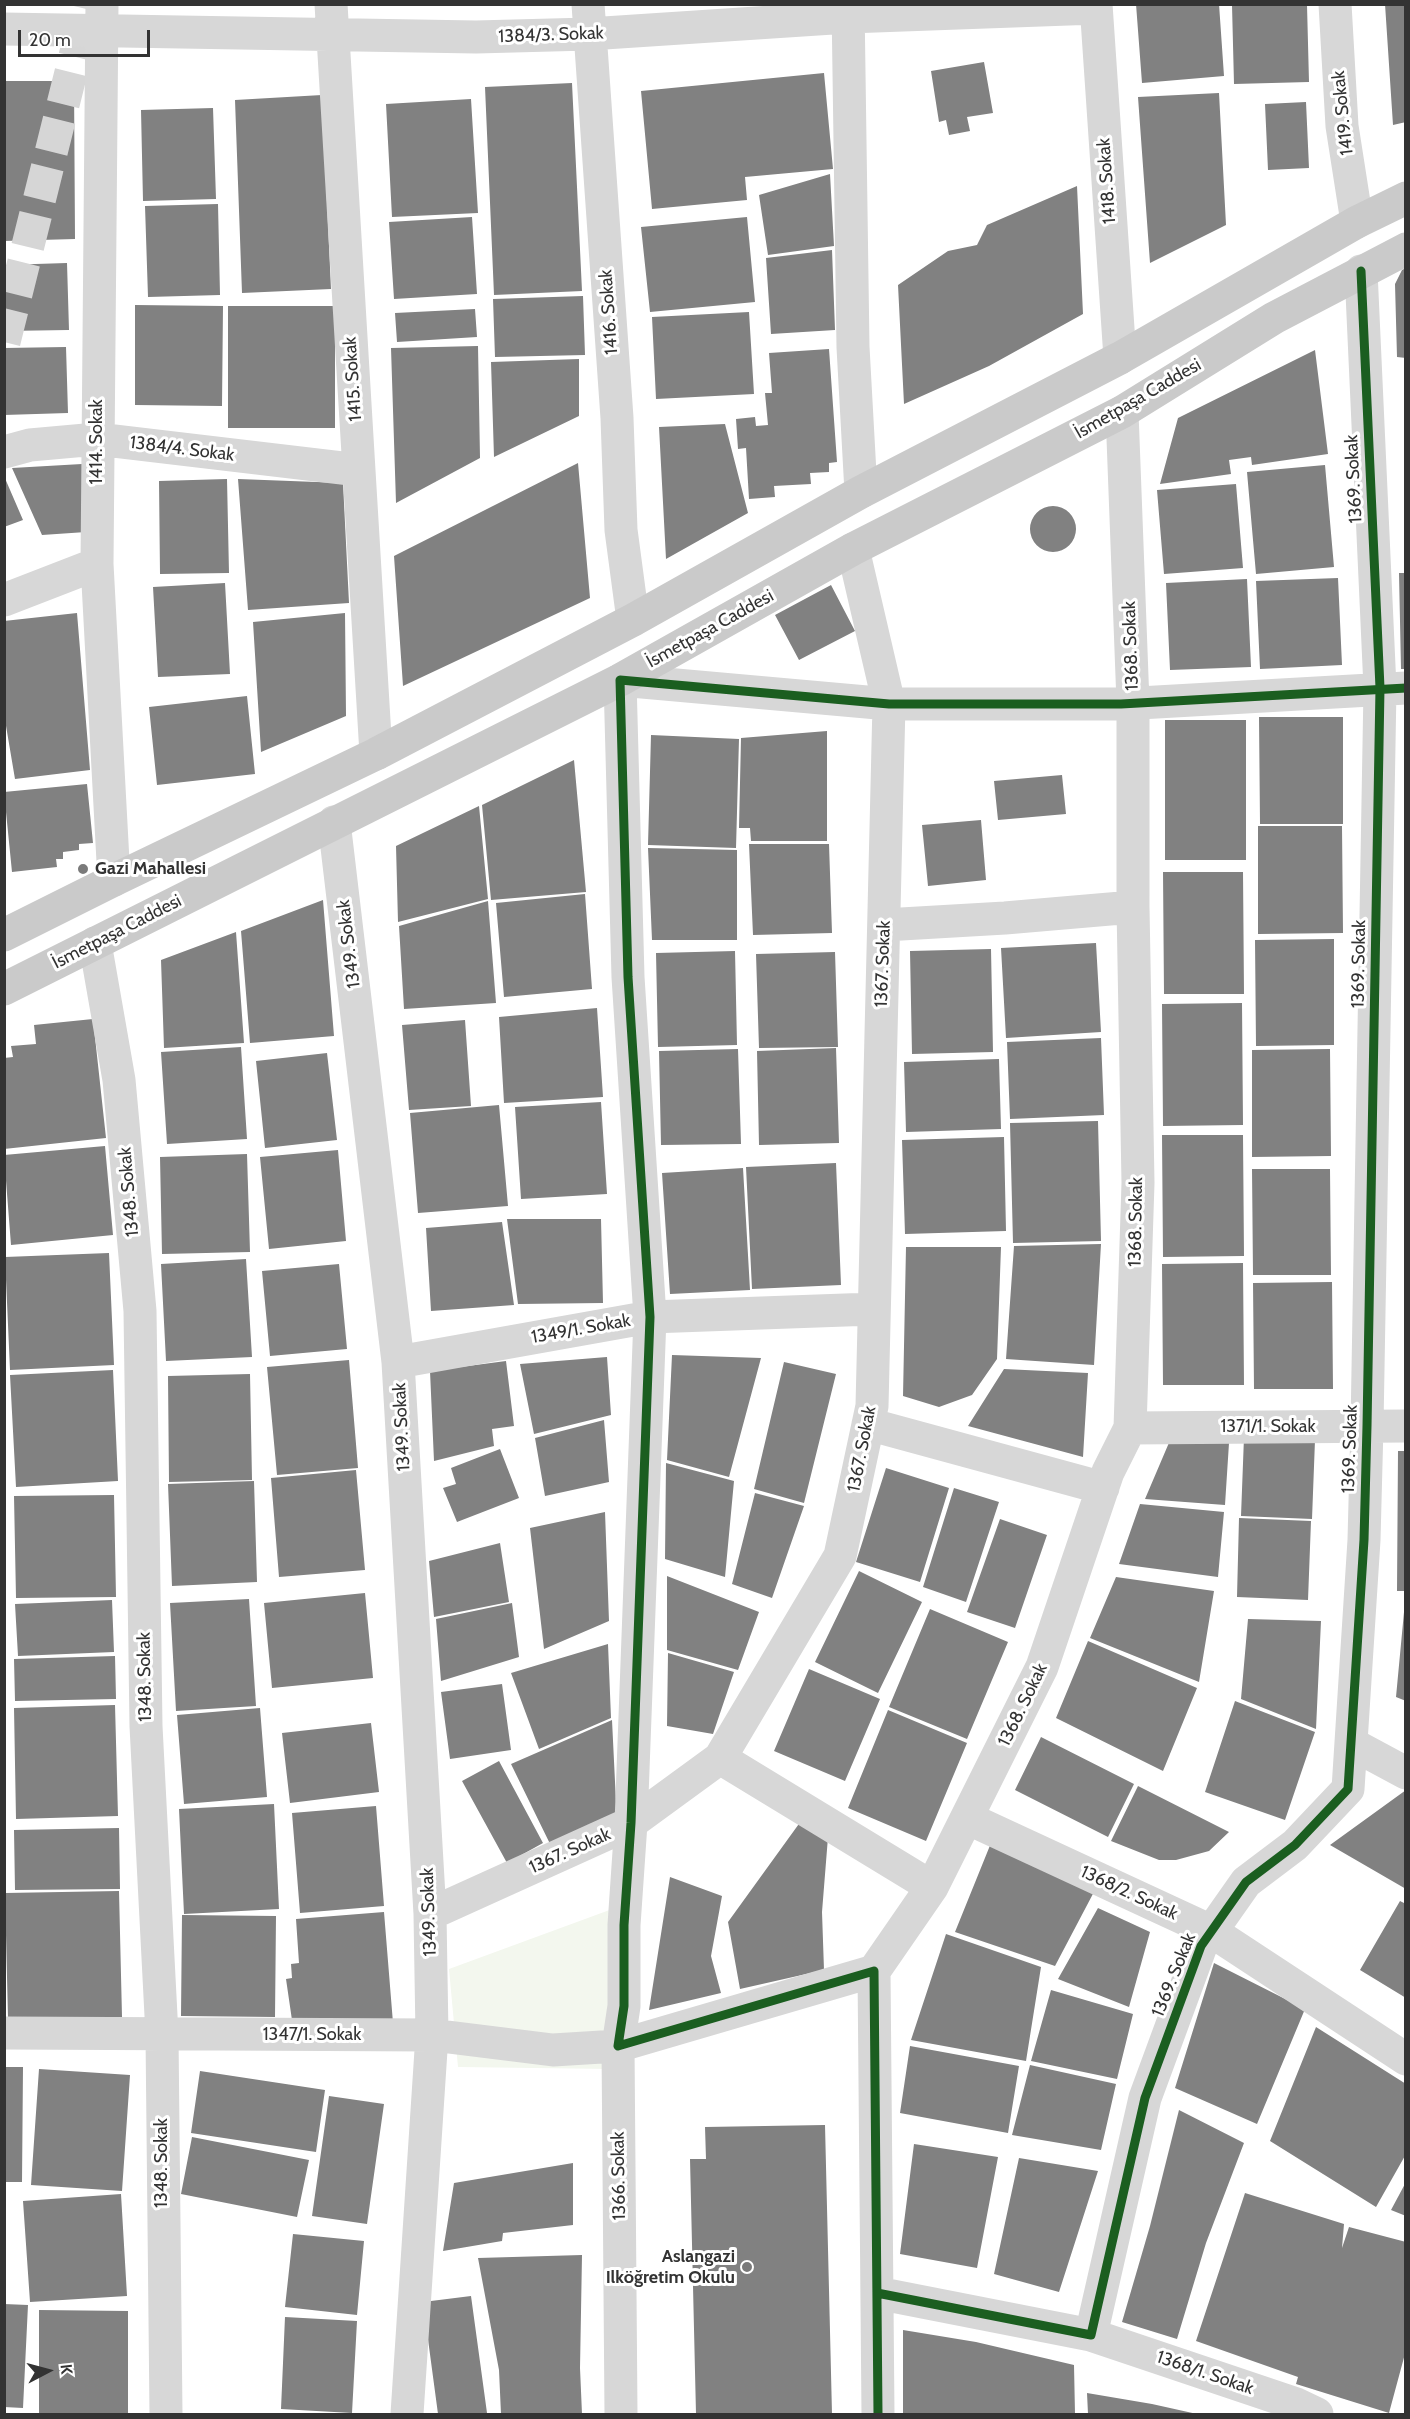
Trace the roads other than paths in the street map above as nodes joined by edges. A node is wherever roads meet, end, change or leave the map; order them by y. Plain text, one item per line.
1 (1335, 4) edge
2 (1096, 6) edge
3 (848, 11) edge
4 (102, 17) edge
5 (588, 19) edge
6 (331, 20) edge
7 (4, 29) edge
8 (1406, 198) edge
9 (1357, 222) junction
10 (1406, 249) edge
11 (1361, 271) junction
12 (1120, 358) junction
13 (1122, 412) junction
14 (97, 439) junction
15 (4, 452) edge
16 (359, 470) junction
17 (861, 492) junction
18 (853, 549) junction
19 (97, 564) junction
20 (4, 600) edge
21 (633, 620) junction
22 (620, 680) junction
23 (1393, 688) edge
24 (1133, 703) junction
25 (889, 704) junction
26 (376, 754) junction
27 (334, 822) junction
28 (114, 880) junction
29 (1133, 907) junction
30 (884, 926) junction
31 (4, 935) edge
32 (95, 943) junction
33 (4, 989) edge
34 (873, 1309) junction
35 (650, 1317) junction
36 (398, 1362) junction
37 (868, 1424) junction
38 (1367, 1426) junction
39 (1406, 1426) edge
40 (1130, 1428) junction
41 (1103, 1488) junction
42 (1352, 1744) junction
43 (720, 1758) junction
44 (1406, 1773) edge
45 (967, 1818) junction
46 (631, 1823) junction
47 (932, 1887) junction
48 (430, 1914) junction
49 (1211, 1931) junction
50 (874, 1971) junction
51 (4, 2033) edge
52 (162, 2035) junction
53 (432, 2035) junction
54 (618, 2046) junction
55 (1406, 2059) edge
56 (877, 2293) junction
57 (1091, 2335) junction
58 (166, 2415) edge
59 (407, 2415) edge
60 (621, 2415) edge
61 (878, 2415) edge
62 (1317, 2415) edge

1 - 9 street, 1419. Sokak
2 - 3 street, 1384/3. Sokak
2 - 12 street, 1418. Sokak
3 - 5 street, 1384/3. Sokak
3 - 17 street
4 - 6 street, 1384/3. Sokak
4 - 7 street, 1384/3. Sokak
4 - 14 street, 1414. Sokak
5 - 6 street, 1384/3. Sokak
5 - 21 street, 1416. Sokak
6 - 16 street, 1415. Sokak
8 - 9 main road
9 - 12 main road
10 - 11 main road, İsmetpaşa Caddesi
11 - 13 main road, İsmetpaşa Caddesi
11 - 23 street, 1369. Sokak
12 - 17 main road
13 - 18 main road, İsmetpaşa Caddesi
13 - 24 street, 1368. Sokak
14 - 15 street, 1384/4. Sokak
14 - 16 street, 1384/4. Sokak
14 - 19 street, 1414. Sokak
16 - 26 street, 1415. Sokak
17 - 21 main road
18 - 22 main road, İsmetpaşa Caddesi
18 - 25 street, 1367. Sokak
19 - 20 street
19 - 28 street, 1414. Sokak
21 - 26 main road
22 - 25 street
22 - 27 main road, İsmetpaşa Caddesi
22 - 35 street, 1366. Sokak
23 - 24 street
23 - 38 street, 1369. Sokak
24 - 25 street
24 - 29 street, 1368. Sokak
25 - 30 street, 1367. Sokak
26 - 28 main road
27 - 32 main road, İsmetpaşa Caddesi
27 - 36 street, 1349. Sokak
28 - 31 main road
29 - 30 street
29 - 40 street, 1368. Sokak
30 - 34 street, 1367. Sokak
32 - 33 main road, İsmetpaşa Caddesi
32 - 52 street, 1348. Sokak
34 - 35 street, 1349/1. Sokak
34 - 37 street, 1367. Sokak
35 - 36 street, 1349/1. Sokak
35 - 46 street, 1366. Sokak
36 - 48 street, 1349. Sokak
37 - 41 street
37 - 43 street, 1367. Sokak
38 - 39 street, 1371/1. Sokak
38 - 40 street, 1371/1. Sokak
38 - 42 street, 1369. Sokak
40 - 41 street, 1368. Sokak
41 - 45 street, 1368. Sokak
42 - 44 street
42 - 49 street, 1369. Sokak
43 - 46 street, 1367. Sokak
43 - 47 street
45 - 47 street, 1368. Sokak
45 - 49 street, 1368/2. Sokak
46 - 48 street, 1367. Sokak
46 - 54 street, 1366. Sokak
47 - 50 street, 1368. Sokak
48 - 53 street, 1349. Sokak
49 - 55 street, 1368/2. Sokak
49 - 57 street, 1369. Sokak
50 - 54 street, 1347/1. Sokak
50 - 56 street
51 - 52 street, 1347/1. Sokak
52 - 53 street, 1347/1. Sokak
52 - 58 street, 1348. Sokak
53 - 54 street, 1347/1. Sokak
53 - 59 street, 1349. Sokak
54 - 60 street, 1366. Sokak
56 - 57 street
56 - 61 street
57 - 62 street, 1368/1. Sokak

